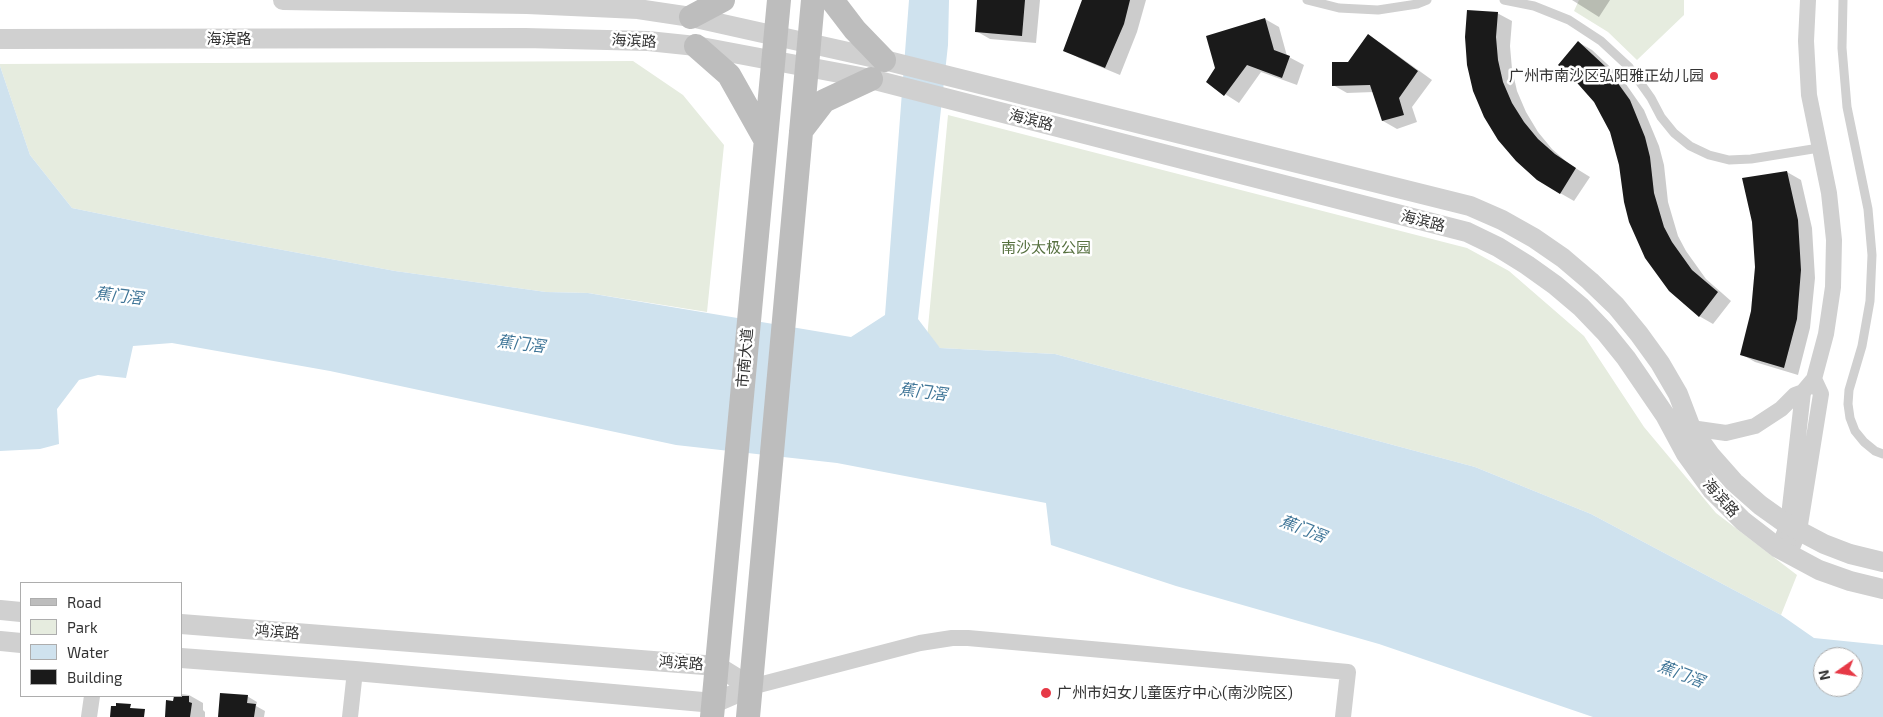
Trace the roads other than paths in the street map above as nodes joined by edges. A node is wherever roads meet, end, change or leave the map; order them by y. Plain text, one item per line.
1 (283, 0) edge
2 (723, 0) edge
3 (778, 0) edge
4 (813, 0) edge
5 (832, 0) edge
6 (1307, 0) edge
7 (1426, 0) edge
8 (1504, 0) edge
9 (1808, 0) edge
10 (1843, 0) edge
11 (691, 17) junction
12 (775, 36) junction
13 (0, 39) edge
14 (809, 43) junction
15 (696, 46) junction
16 (884, 60) junction
17 (772, 61) junction
18 (806, 67) junction
19 (870, 79) junction
20 (801, 131) junction
21 (765, 139) junction
22 (1819, 148) junction
23 (1808, 385) junction
24 (1691, 428) junction
25 (1883, 454) edge
26 (1794, 528) junction
27 (1784, 551) junction
28 (1883, 562) edge
29 (1883, 590) edge
30 (0, 610) edge
31 (20, 612) edge
32 (182, 624) edge
33 (0, 641) edge
34 (20, 643) edge
35 (182, 658) edge
36 (717, 666) junction
37 (355, 671) junction
38 (751, 687) junction
39 (92, 697) edge
40 (713, 710) edge
41 (89, 717) edge
42 (350, 717) edge
43 (748, 717) edge
44 (1342, 717) edge

1 - 11 street, 海滨路
2 - 11 main road
3 - 12 main road, 市南大道
4 - 14 main road
5 - 16 main road
6 - 7 lane
8 - 22 lane
9 - 22 street
10 - 25 lane
11 - 12 street, 海滨路
12 - 14 street, 海滨路
12 - 17 main road, 市南大道
13 - 15 street, 海滨路
14 - 16 street, 海滨路
14 - 18 main road
15 - 17 street, 海滨路
15 - 21 main road
16 - 24 street, 海滨路
17 - 18 street, 海滨路
17 - 21 main road, 市南大道
18 - 19 street, 海滨路
18 - 20 main road
19 - 20 main road
19 - 27 street, 海滨路
20 - 38 main road
21 - 36 main road, 市南大道
22 - 23 street
23 - 24 street
23 - 26 street
24 - 26 street, 海滨路
26 - 27 street
26 - 28 street, 海滨路
27 - 29 street, 海滨路
30 - 31 street
32 - 36 street, 鸿滨路
33 - 34 street
35 - 37 street
36 - 38 street, 鸿滨路
36 - 40 main road, 市南大道
37 - 40 street
37 - 42 street
38 - 40 street
38 - 43 main road
38 - 44 street
39 - 41 street

